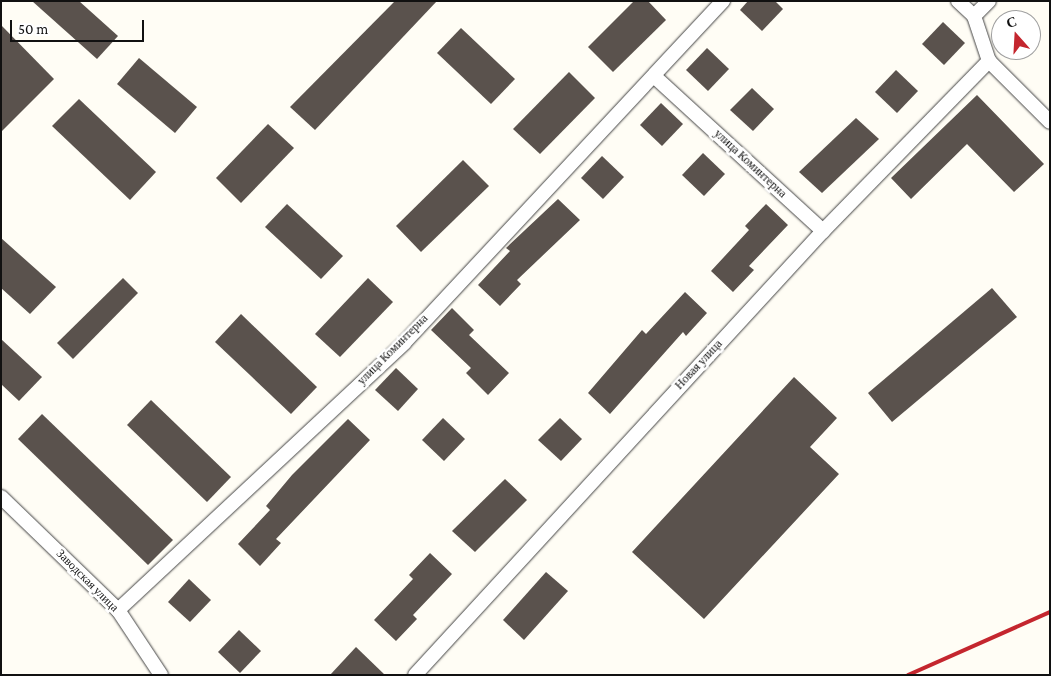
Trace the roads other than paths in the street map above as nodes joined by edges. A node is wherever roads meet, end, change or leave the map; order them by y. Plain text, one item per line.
1 (723, 1) edge
2 (958, 1) edge
3 (989, 1) edge
4 (974, 16) junction
5 (989, 61) junction
6 (655, 77) junction
7 (1050, 122) edge
8 (822, 231) junction
9 (1, 497) edge
10 (118, 610) junction
11 (161, 675) edge
12 (415, 675) edge

1 - 6 street, улица Коминтерна
2 - 4 street
3 - 4 street
4 - 5 street
5 - 7 street
5 - 8 street, Новая улица
6 - 8 street, улица Коминтерна
6 - 10 street, улица Коминтерна
8 - 12 street, Новая улица
9 - 10 street, Заводская улица
10 - 11 street, Заводская улица

